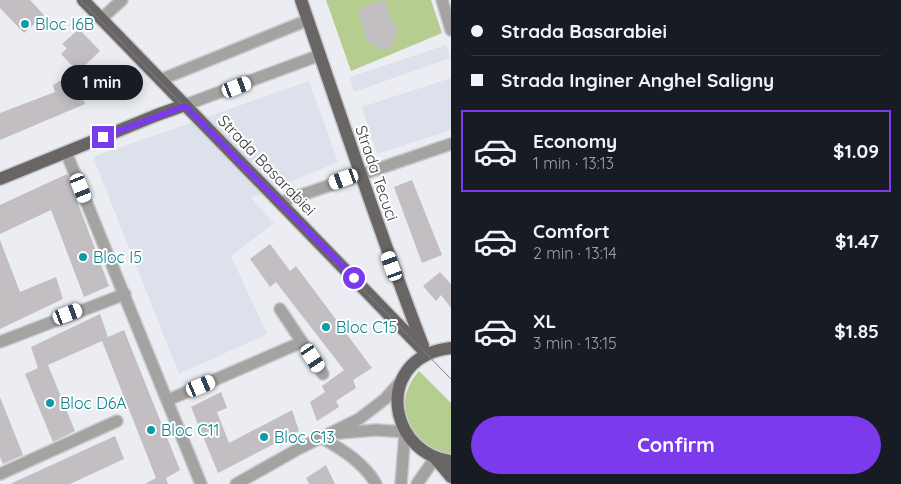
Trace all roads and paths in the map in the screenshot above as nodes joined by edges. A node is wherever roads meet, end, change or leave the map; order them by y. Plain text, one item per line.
1 (83, 0) edge
2 (122, 0) edge
3 (301, 0) edge
4 (442, 0) edge
5 (448, 12) edge
6 (101, 19) junction
7 (308, 20) junction
8 (451, 30) edge
9 (320, 54) junction
10 (160, 80) junction
11 (185, 106) junction
12 (451, 144) edge
13 (66, 152) junction
14 (360, 174) junction
15 (0, 180) edge
16 (280, 202) junction
17 (125, 294) junction
18 (280, 309) dead end
19 (0, 342) edge
20 (302, 342) junction
21 (451, 348) edge
22 (427, 354) junction
23 (323, 374) dead end
24 (405, 376) junction
25 (168, 400) junction
26 (117, 421) dead end
27 (406, 432) junction
28 (327, 436) junction
29 (435, 458) junction
30 (451, 461) edge
31 (0, 474) edge
32 (451, 477) edge
33 (201, 484) edge
34 (236, 484) edge
35 (376, 484) edge
36 (401, 484) edge
37 (417, 484) edge

1 - 6 main road, Strada Basarabiei
2 - 6 street
3 - 7 main road, Strada Tecuci
4 - 5 street
5 - 8 street
6 - 10 main road, Strada Basarabiei
7 - 9 main road, Strada Tecuci
7 - 10 street
9 - 11 street
9 - 14 main road, Strada Tecuci
10 - 11 main road, Strada Basarabiei
11 - 13 main road
11 - 16 main road, Strada Basarabiei
12 - 14 street
13 - 15 main road
13 - 17 street
14 - 16 street
14 - 22 main road, Strada Tecuci
16 - 22 main road, Strada Basarabiei
17 - 19 street
17 - 25 street
18 - 20 street
20 - 23 street
20 - 25 street
21 - 22 main road
22 - 24 main road
24 - 27 main road
24 - 28 street
25 - 33 street
26 - 31 street
27 - 28 street
27 - 29 main road
27 - 36 street
28 - 34 street
28 - 35 street
29 - 30 main road
29 - 32 main road
29 - 37 street

